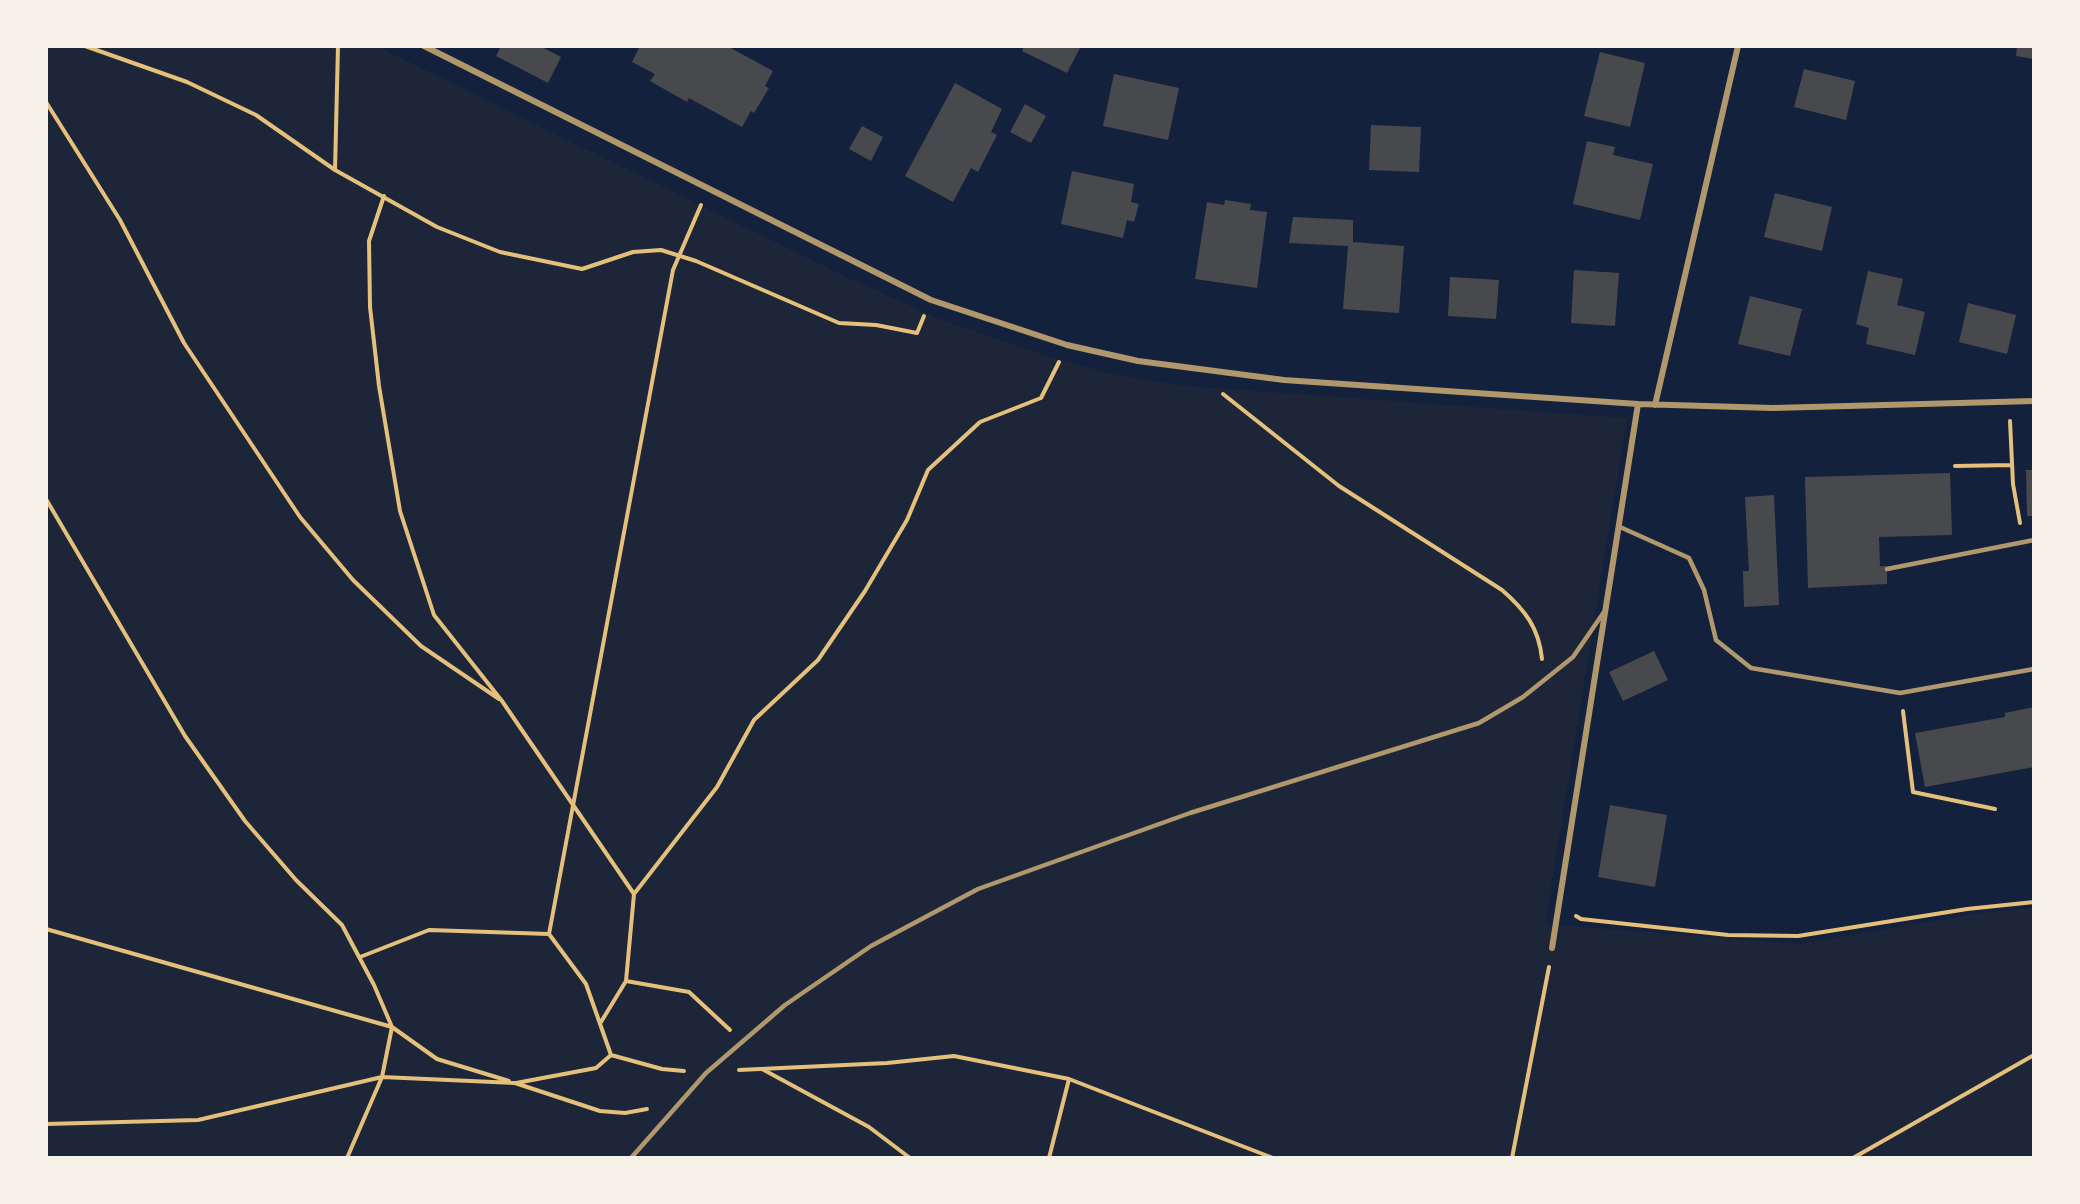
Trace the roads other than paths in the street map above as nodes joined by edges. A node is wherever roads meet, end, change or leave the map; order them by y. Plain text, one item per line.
1 (424, 46) edge
2 (1738, 46) edge
3 (2034, 401) edge
4 (1638, 404) junction
5 (1655, 405) junction
6 (1620, 527) junction
7 (2034, 540) edge
8 (1887, 569) dead end
9 (1607, 607) junction
10 (2034, 669) edge
11 (1552, 948) road end
12 (631, 1158) edge

1 - 4 street
2 - 5 street
3 - 5 street
4 - 5 street
4 - 6 street
6 - 9 street
6 - 10 lane
7 - 8 lane
9 - 11 street
9 - 12 lane

